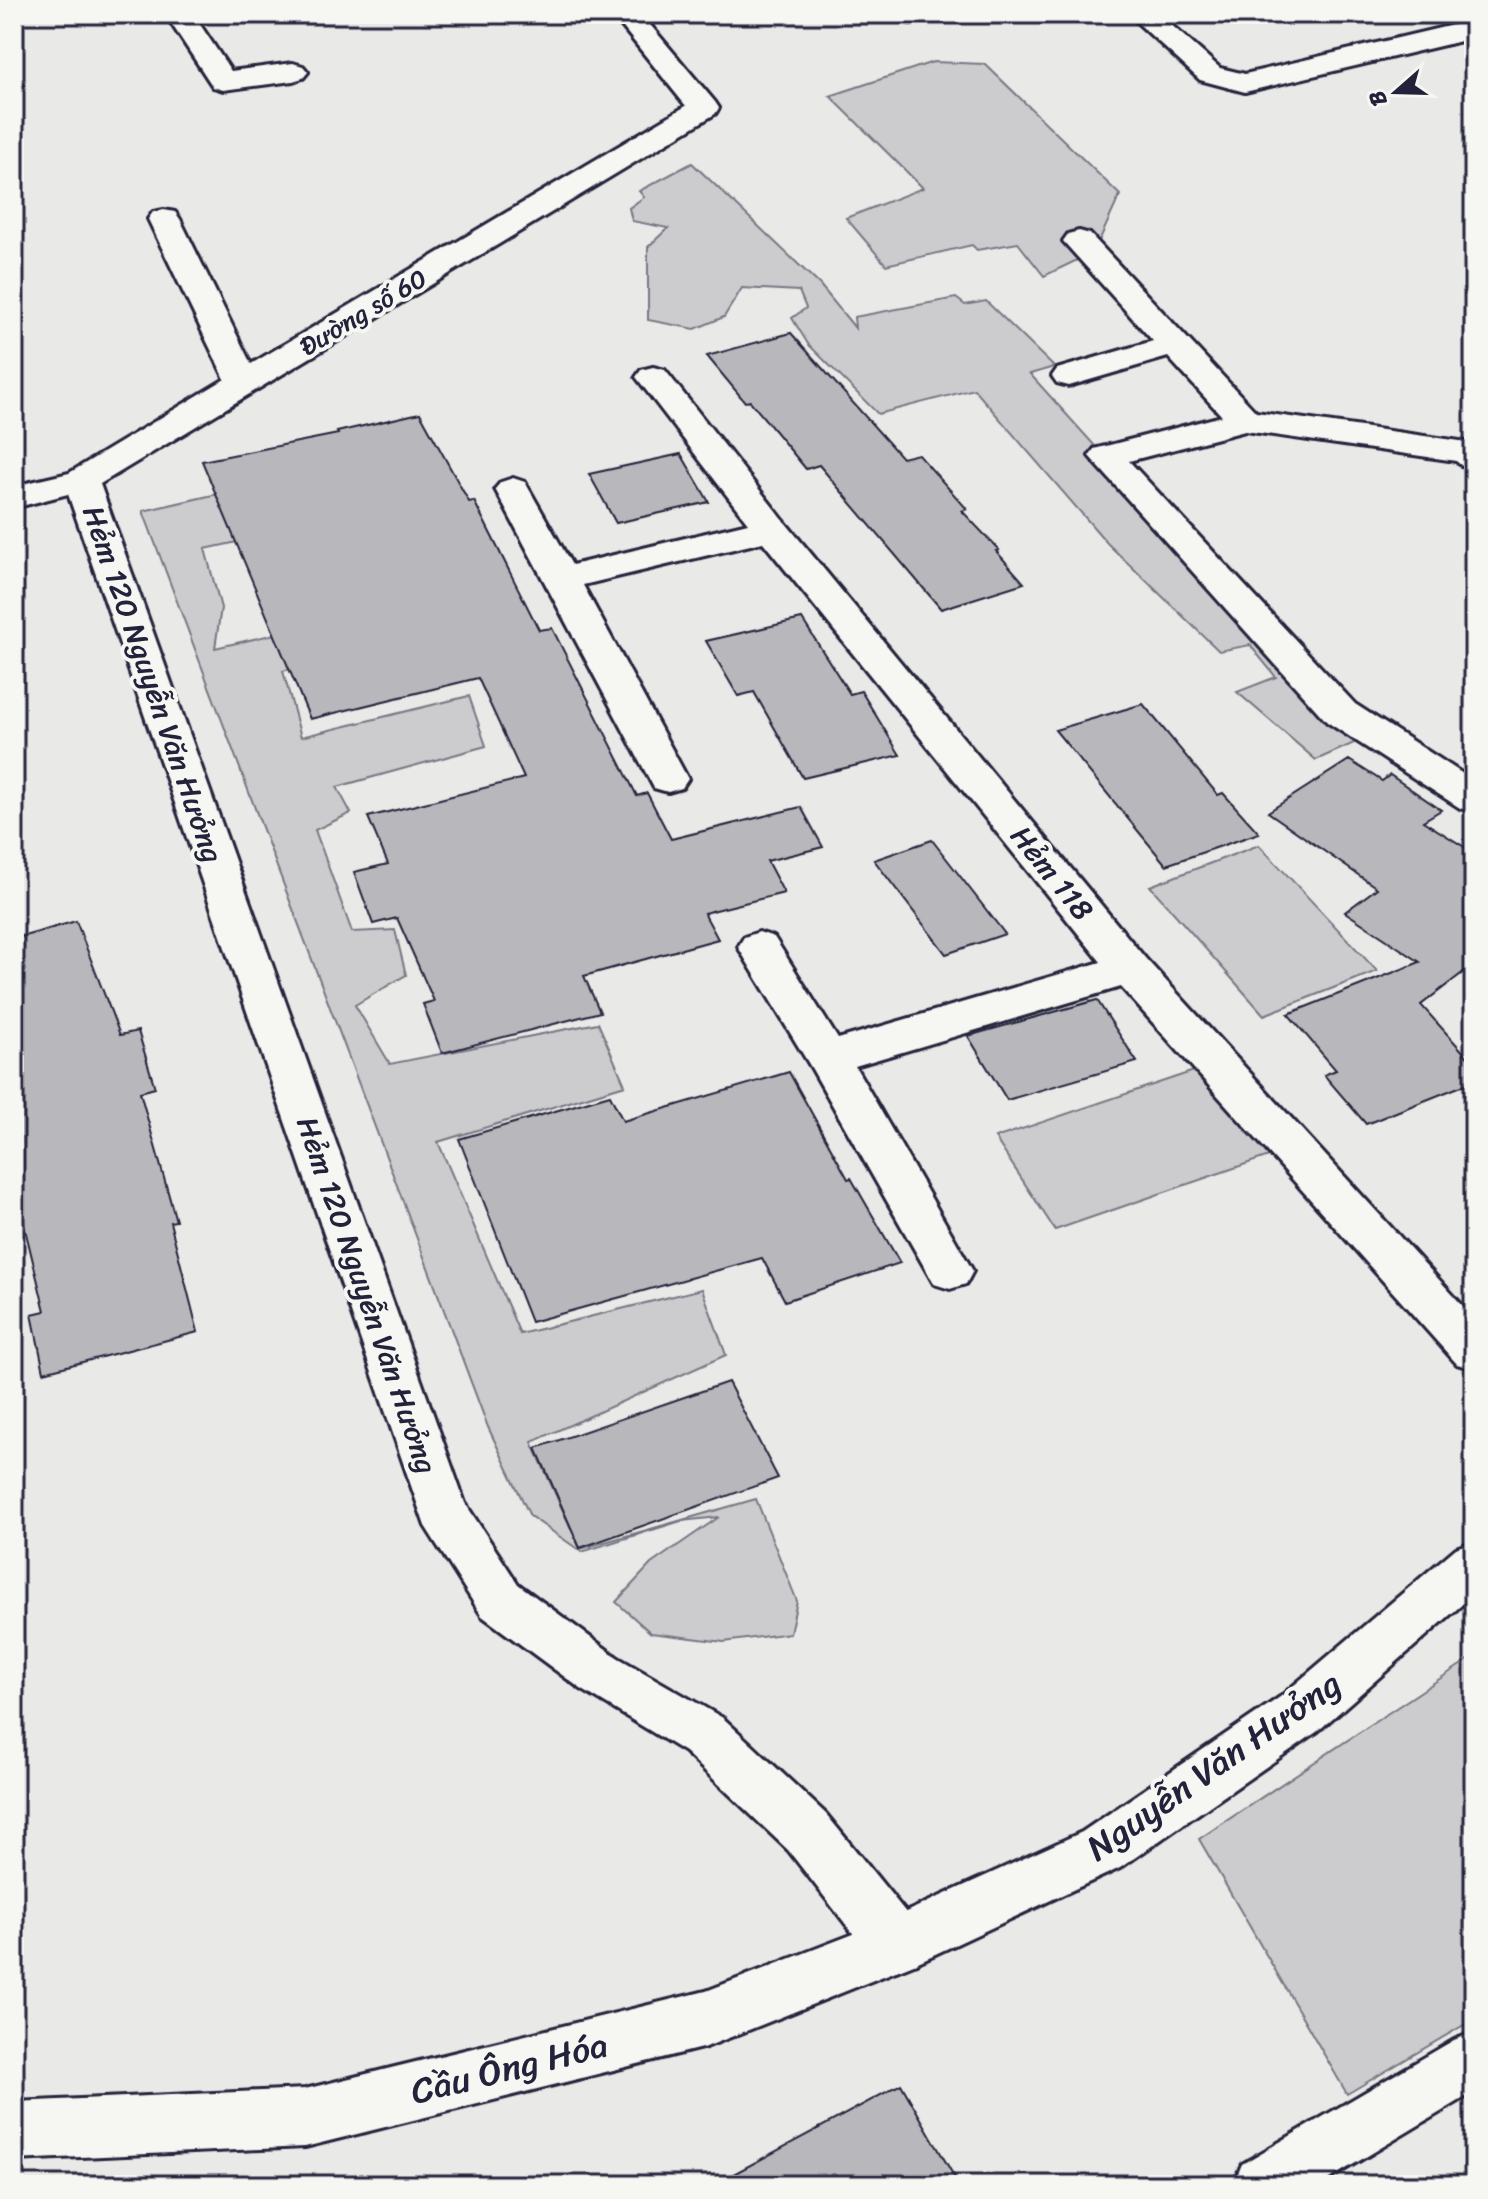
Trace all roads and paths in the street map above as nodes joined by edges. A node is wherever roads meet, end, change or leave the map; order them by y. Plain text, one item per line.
1 (179, 14) edge
2 (626, 14) edge
3 (1142, 14) edge
4 (1400, 14) edge
5 (1474, 29) edge
6 (1427, 40) junction
7 (293, 72) dead end
8 (164, 219) dead end
9 (1079, 241) dead end
10 (1173, 345) junction
11 (1069, 376) dead end
12 (653, 377) dead end
13 (244, 383) junction
14 (1245, 421) junction
15 (1474, 459) edge
16 (81, 480) junction
17 (513, 489) dead end
18 (14, 497) edge
19 (771, 529) junction
20 (560, 579) junction
21 (668, 779) dead end
22 (1474, 799) edge
23 (759, 947) dead end
24 (1130, 969) junction
25 (828, 1058) junction
26 (950, 1271) dead end
27 (1474, 1350) edge
28 (1474, 1563) edge
29 (896, 1944) junction
30 (706, 2019) joint
31 (1474, 2060) edge
32 (14, 2131) edge
33 (1263, 2185) edge

1 - 7 street
2 - 13 street, Đường số 60
3 - 6 street
4 - 6 street
5 - 6 street
8 - 13 street
9 - 10 street
10 - 11 street
10 - 14 street
12 - 19 street, Hẻm 118
13 - 16 street, Đường số 60
14 - 15 street
14 - 22 street
16 - 18 street, Đường số 60
16 - 29 street, Hẻm 120 Nguyễn Văn Hưởng
17 - 20 street
19 - 20 street
19 - 24 street, Hẻm 118
20 - 21 street
23 - 25 street
24 - 25 street
24 - 27 street, Hẻm 118
25 - 26 street
28 - 29 street, Nguyễn Văn Hưởng
29 - 30 street, Nguyễn Văn Hưởng
30 - 32 street, Cầu Ông Hóa
31 - 33 street

